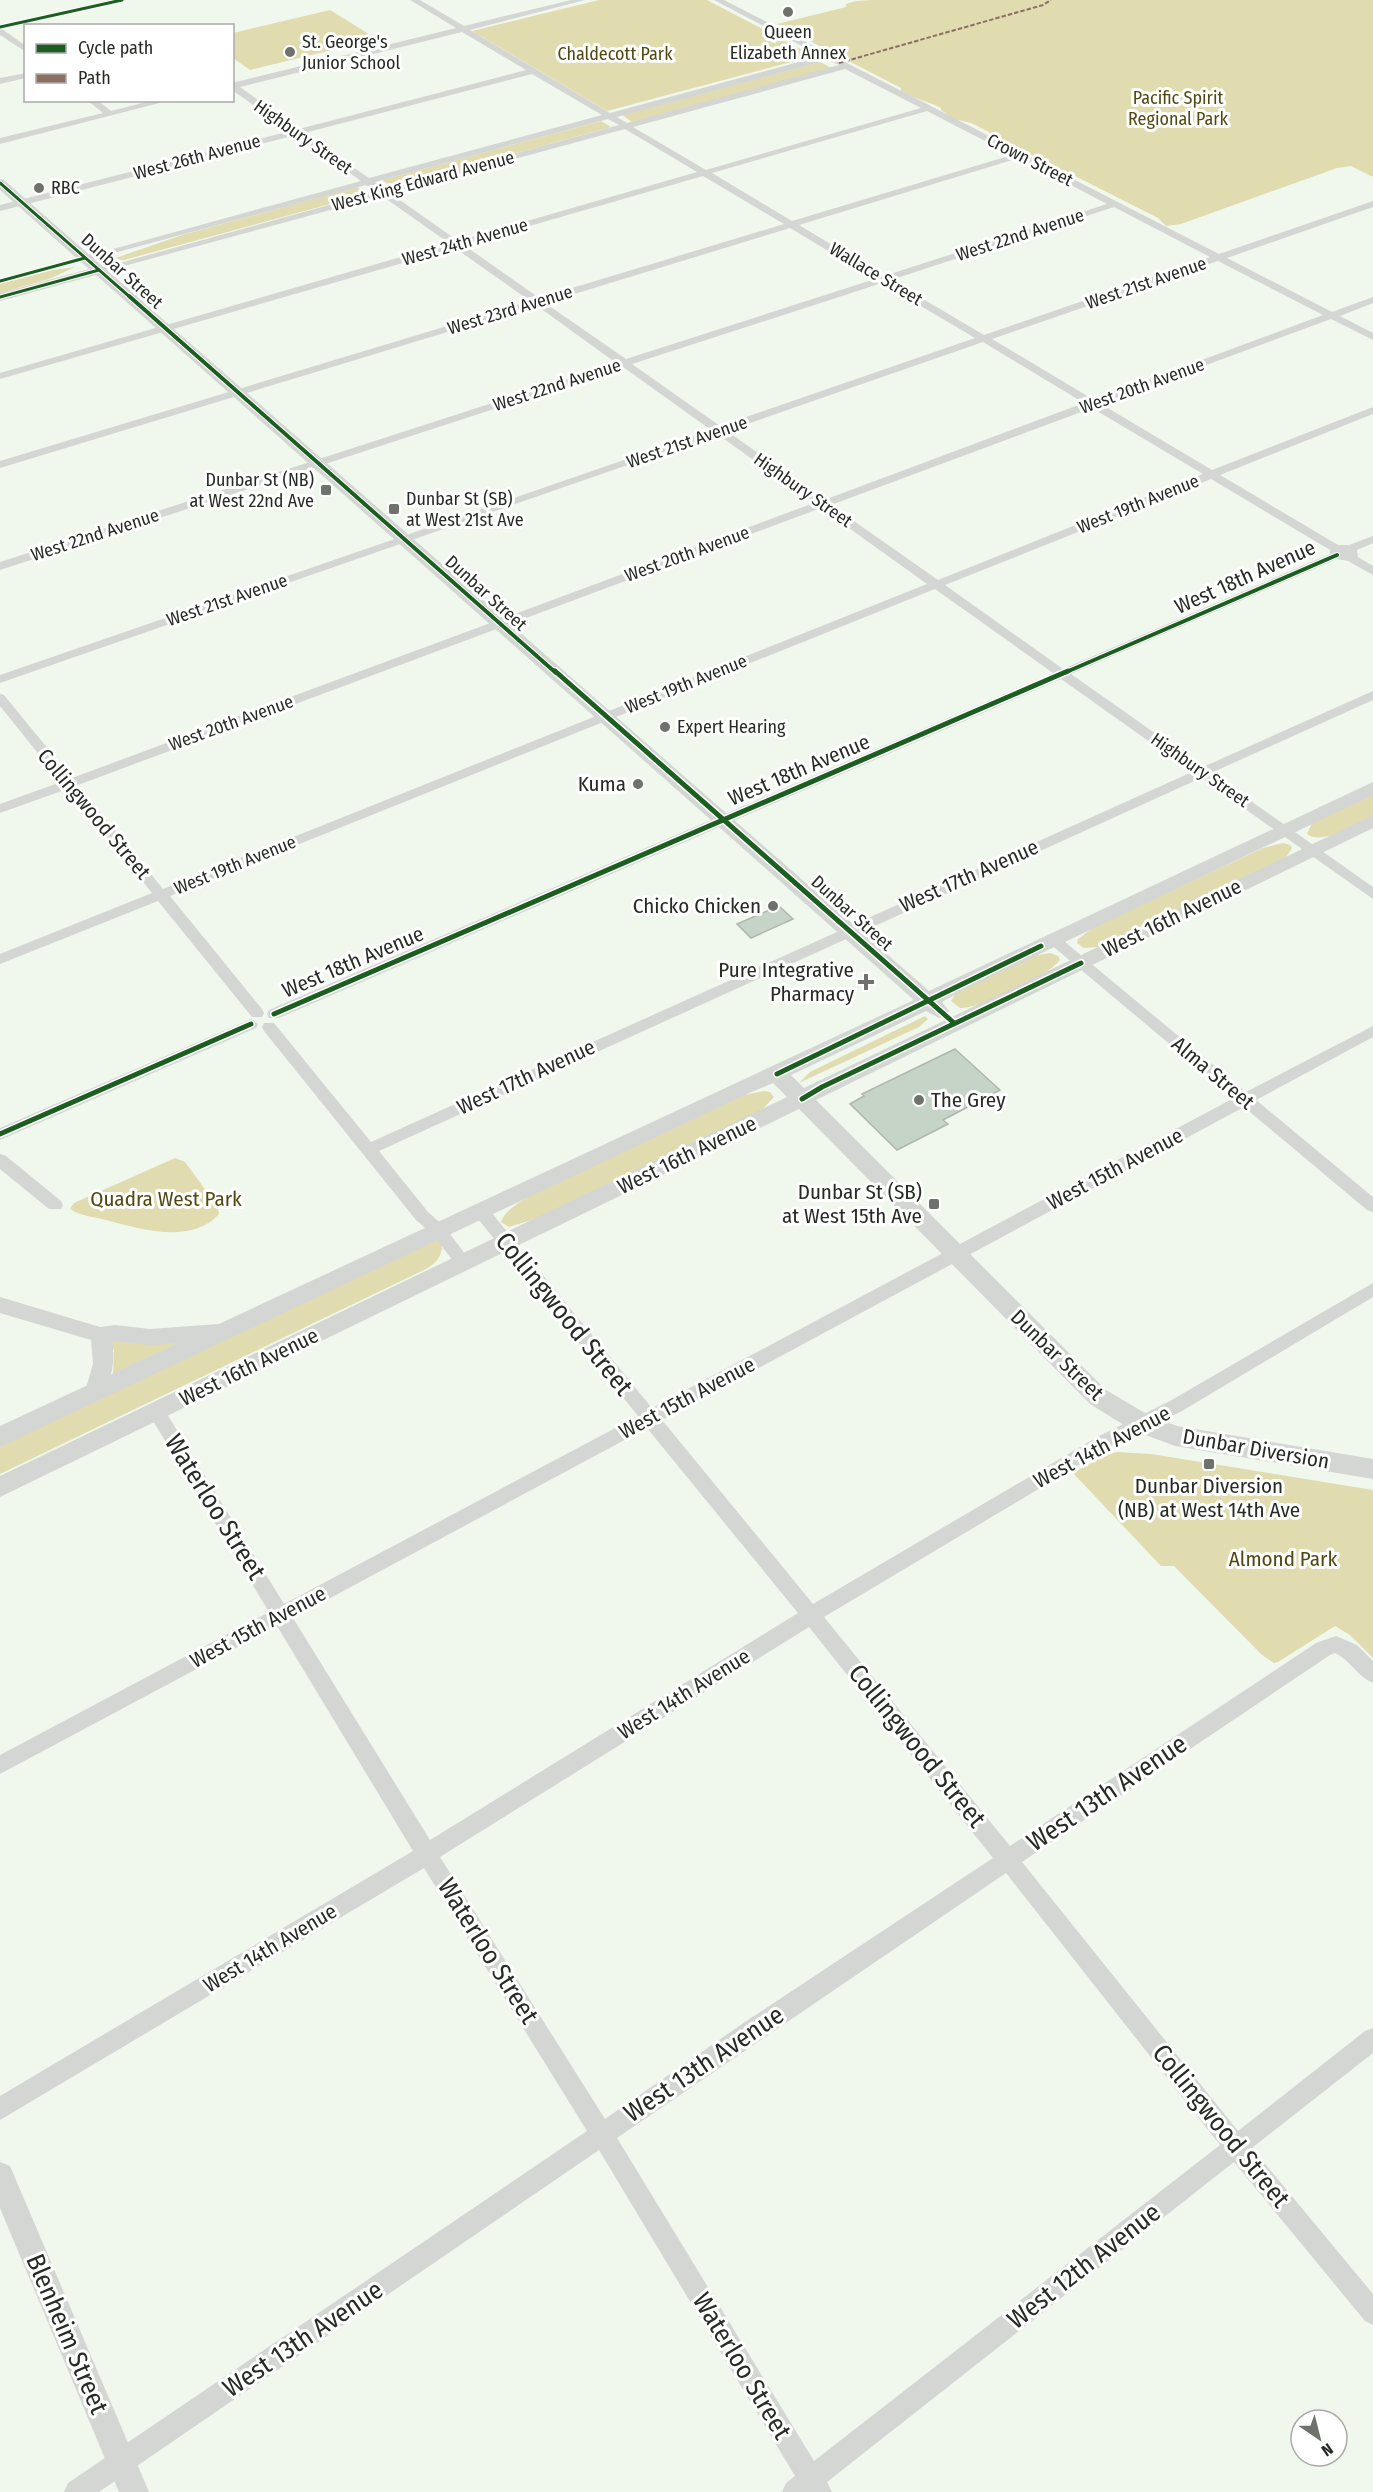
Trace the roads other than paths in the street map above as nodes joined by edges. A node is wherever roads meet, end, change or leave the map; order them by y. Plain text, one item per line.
1 (414, 0) edge
2 (581, 0) edge
3 (718, 0) edge
4 (115, 1) edge
5 (569, 1) edge
6 (0, 29) edge
7 (464, 29) junction
8 (24, 48) edge
9 (828, 57) junction
10 (846, 66) junction
11 (534, 71) junction
12 (24, 75) edge
13 (0, 81) edge
14 (234, 86) edge
15 (234, 87) edge
16 (94, 102) edge
17 (159, 102) edge
18 (929, 108) junction
19 (109, 114) junction
20 (609, 116) junction
21 (626, 126) junction
22 (297, 131) junction
23 (0, 141) edge
24 (1020, 155) junction
25 (705, 173) junction
26 (367, 182) junction
27 (0, 183) edge
28 (382, 192) junction
29 (22, 202) junction
30 (1115, 204) junction
31 (1373, 204) edge
32 (0, 208) edge
33 (791, 224) junction
34 (168, 236) junction
35 (457, 245) junction
36 (1219, 257) junction
37 (85, 258) junction
38 (99, 270) junction
39 (883, 279) junction
40 (0, 281) edge
41 (39, 286) junction
42 (0, 297) edge
43 (1373, 300) edge
44 (537, 302) junction
45 (1332, 315) junction
46 (165, 329) junction
47 (1373, 337) edge
48 (984, 339) junction
49 (625, 363) junction
50 (0, 376) edge
51 (238, 393) junction
52 (1094, 404) junction
53 (1373, 410) edge
54 (719, 431) junction
55 (318, 463) junction
56 (0, 465) edge
57 (1213, 474) junction
58 (823, 504) junction
59 (1373, 539) edge
60 (403, 540) junction
61 (1344, 553) junction
62 (0, 566) edge
63 (1373, 571) edge
64 (937, 584) junction
65 (499, 624) junction
66 (1063, 674) junction
67 (0, 679) edge
68 (1373, 695) edge
69 (0, 698) edge
70 (603, 717) junction
71 (1202, 772) junction
72 (68, 783) junction
73 (1373, 788) edge
74 (0, 808) edge
75 (725, 820) junction
76 (1373, 821) edge
77 (1286, 831) junction
78 (1312, 850) junction
79 (1373, 894) edge
80 (161, 895) junction
81 (848, 930) junction
82 (1054, 940) junction
83 (0, 958) edge
84 (1081, 963) junction
85 (928, 1001) junction
86 (254, 1018) junction
87 (271, 1021) junction
88 (954, 1023) junction
89 (1373, 1031) edge
90 (777, 1074) junction
91 (802, 1099) junction
92 (1245, 1100) junction
93 (0, 1134) edge
94 (369, 1149) junction
95 (0, 1160) edge
96 (55, 1205) dead end
97 (1373, 1206) edge
98 (480, 1210) junction
99 (438, 1230) junction
100 (506, 1242) junction
101 (956, 1255) junction
102 (464, 1263) junction
103 (1373, 1289) edge
104 (0, 1305) edge
105 (219, 1332) junction
106 (100, 1335) junction
107 (95, 1392) junction
108 (156, 1411) junction
109 (649, 1419) junction
110 (1141, 1423) junction
111 (0, 1437) edge
112 (1373, 1468) edge
113 (0, 1487) edge
114 (282, 1615) junction
115 (812, 1615) junction
116 (1373, 1674) edge
117 (0, 1765) edge
118 (427, 1854) junction
119 (1007, 1860) junction
120 (1373, 2039) edge
121 (0, 2109) edge
122 (602, 2134) junction
123 (1236, 2146) junction
124 (0, 2176) edge
125 (1373, 2313) edge
126 (121, 2462) junction
127 (808, 2488) edge
128 (77, 2492) edge
129 (134, 2492) edge

1 - 7 street, Wallace Street
2 - 5 street
3 - 9 street, Crown Street
4 - 6 street
5 - 7 street
6 - 8 street
7 - 11 street, Wallace Street
7 - 14 street
9 - 10 street, Crown Street
9 - 20 street, West King Edward Avenue
10 - 18 street, Crown Street
10 - 21 street, West King Edward Avenue
11 - 20 street, Wallace Street
11 - 22 street, West 26th Avenue
12 - 13 street
15 - 22 street, Highbury Street
16 - 19 street
17 - 19 street
18 - 24 street, Crown Street
18 - 25 street, West 24th Avenue
19 - 23 street
20 - 21 street, Wallace Street
20 - 26 street, West King Edward Avenue
21 - 25 street, Wallace Street
21 - 28 street, West King Edward Avenue
22 - 26 street, Highbury Street
22 - 29 street, West 26th Avenue
24 - 30 street, Crown Street
24 - 33 street, West 23rd Avenue
25 - 33 street, Wallace Street
25 - 35 street, West 24th Avenue
26 - 28 street, Highbury Street
26 - 34 street, West King Edward Avenue
27 - 29 main road, Dunbar Street
28 - 35 street, Highbury Street
28 - 38 street, West King Edward Avenue
29 - 32 street, West 26th Avenue
29 - 37 main road, Dunbar Street
30 - 36 street, Crown Street
30 - 39 street, West 22nd Avenue
31 - 36 street, West 21st Avenue
33 - 39 street, Wallace Street
33 - 44 street, West 23rd Avenue
34 - 37 street, West King Edward Avenue
34 - 38 street
35 - 44 street, Highbury Street
35 - 46 street, West 24th Avenue
36 - 45 street, Crown Street
36 - 48 street, West 21st Avenue
37 - 38 main road, Dunbar Street
37 - 40 main road, West King Edward Avenue
37 - 41 main road
38 - 41 main road, West King Edward Avenue
38 - 46 main road, Dunbar Street
39 - 48 street, Wallace Street
39 - 49 street, West 22nd Avenue
41 - 42 main road, West King Edward Avenue
43 - 45 street, West 20th Avenue
44 - 49 street, Highbury Street
44 - 51 street, West 23rd Avenue
45 - 47 street, Crown Street
45 - 52 street, West 20th Avenue
46 - 50 street, West 24th Avenue
46 - 51 main road, Dunbar Street
48 - 52 street, Wallace Street
48 - 54 street, West 21st Avenue
49 - 54 street, Highbury Street
49 - 55 street, West 22nd Avenue
51 - 55 main road, Dunbar Street
51 - 56 street, West 23rd Avenue
52 - 57 street, Wallace Street
52 - 58 street, West 20th Avenue
53 - 57 street, West 19th Avenue
54 - 58 street, Highbury Street
54 - 60 street, West 21st Avenue
55 - 60 main road, Dunbar Street
55 - 62 street, West 22nd Avenue
57 - 61 street, Wallace Street
57 - 64 street, West 19th Avenue
58 - 64 street, Highbury Street
58 - 65 street, West 20th Avenue
59 - 61 street, West 18th Avenue
60 - 65 main road, Dunbar Street
60 - 67 street, West 21st Avenue
61 - 63 street, Wallace Street
61 - 66 street, West 18th Avenue
64 - 66 street, Highbury Street
64 - 70 street, West 19th Avenue
65 - 70 main road, Dunbar Street
65 - 72 street, West 20th Avenue
66 - 71 street, Highbury Street
66 - 75 street, West 18th Avenue
68 - 71 street, West 17th Avenue
69 - 72 street, Collingwood Street
70 - 75 main road, Dunbar Street
70 - 80 street, West 19th Avenue
71 - 77 street, Highbury Street
71 - 81 street, West 17th Avenue
72 - 74 street, West 20th Avenue
72 - 80 street, Collingwood Street
73 - 77 main road, West 16th Avenue
75 - 81 main road, Dunbar Street
75 - 87 street, West 18th Avenue
76 - 78 main road, West 16th Avenue
77 - 78 street, Highbury Street
77 - 82 main road, West 16th Avenue
78 - 79 street, Highbury Street
78 - 84 main road, West 16th Avenue
80 - 83 street, West 19th Avenue
80 - 86 street, Collingwood Street
81 - 85 main road, Dunbar Street
81 - 94 street, West 17th Avenue
82 - 84 street, Alma Street
82 - 85 main road, West 16th Avenue
84 - 88 main road, West 16th Avenue
84 - 92 street, Alma Street
85 - 88 main road, Dunbar Street
85 - 90 main road, West 16th Avenue
86 - 87 street
86 - 93 street
87 - 94 street, Collingwood Street
88 - 91 main road, West 16th Avenue
89 - 92 street, West 15th Avenue
90 - 91 main road, Dunbar Street
90 - 98 main road, West 16th Avenue
91 - 100 main road, West 16th Avenue
91 - 101 main road, Dunbar Street
92 - 97 street, Alma Street
92 - 101 street, West 15th Avenue
94 - 99 street, Collingwood Street
95 - 96 street
98 - 99 main road, West 16th Avenue
98 - 100 street, Collingwood Street
99 - 102 street, Collingwood Street
99 - 105 main road, West 16th Avenue
100 - 102 main road, West 16th Avenue
100 - 109 street, Collingwood Street
101 - 109 street, West 15th Avenue
101 - 110 main road, Dunbar Street
102 - 108 main road, West 16th Avenue
103 - 110 street, West 14th Avenue
104 - 106 street
105 - 106 street
105 - 107 main road, West 16th Avenue
106 - 107 street
107 - 111 main road, West 16th Avenue
108 - 113 main road, West 16th Avenue
108 - 114 street, Waterloo Street
109 - 114 street, West 15th Avenue
109 - 115 street, Collingwood Street
110 - 112 main road, Dunbar Diversion
110 - 115 street, West 14th Avenue
114 - 117 street, West 15th Avenue
114 - 118 street, Waterloo Street
115 - 118 street, West 14th Avenue
115 - 119 street, Collingwood Street
116 - 119 street, West 13th Avenue
118 - 121 street, West 14th Avenue
118 - 122 street, Waterloo Street
119 - 122 street, West 13th Avenue
119 - 123 street, Collingwood Street
120 - 123 street, West 12th Avenue
122 - 126 street, West 13th Avenue
122 - 127 street, Waterloo Street
123 - 125 street, Collingwood Street
123 - 127 street, West 12th Avenue
124 - 126 street, Blenheim Street
126 - 128 street, West 13th Avenue
126 - 129 street, Blenheim Street

